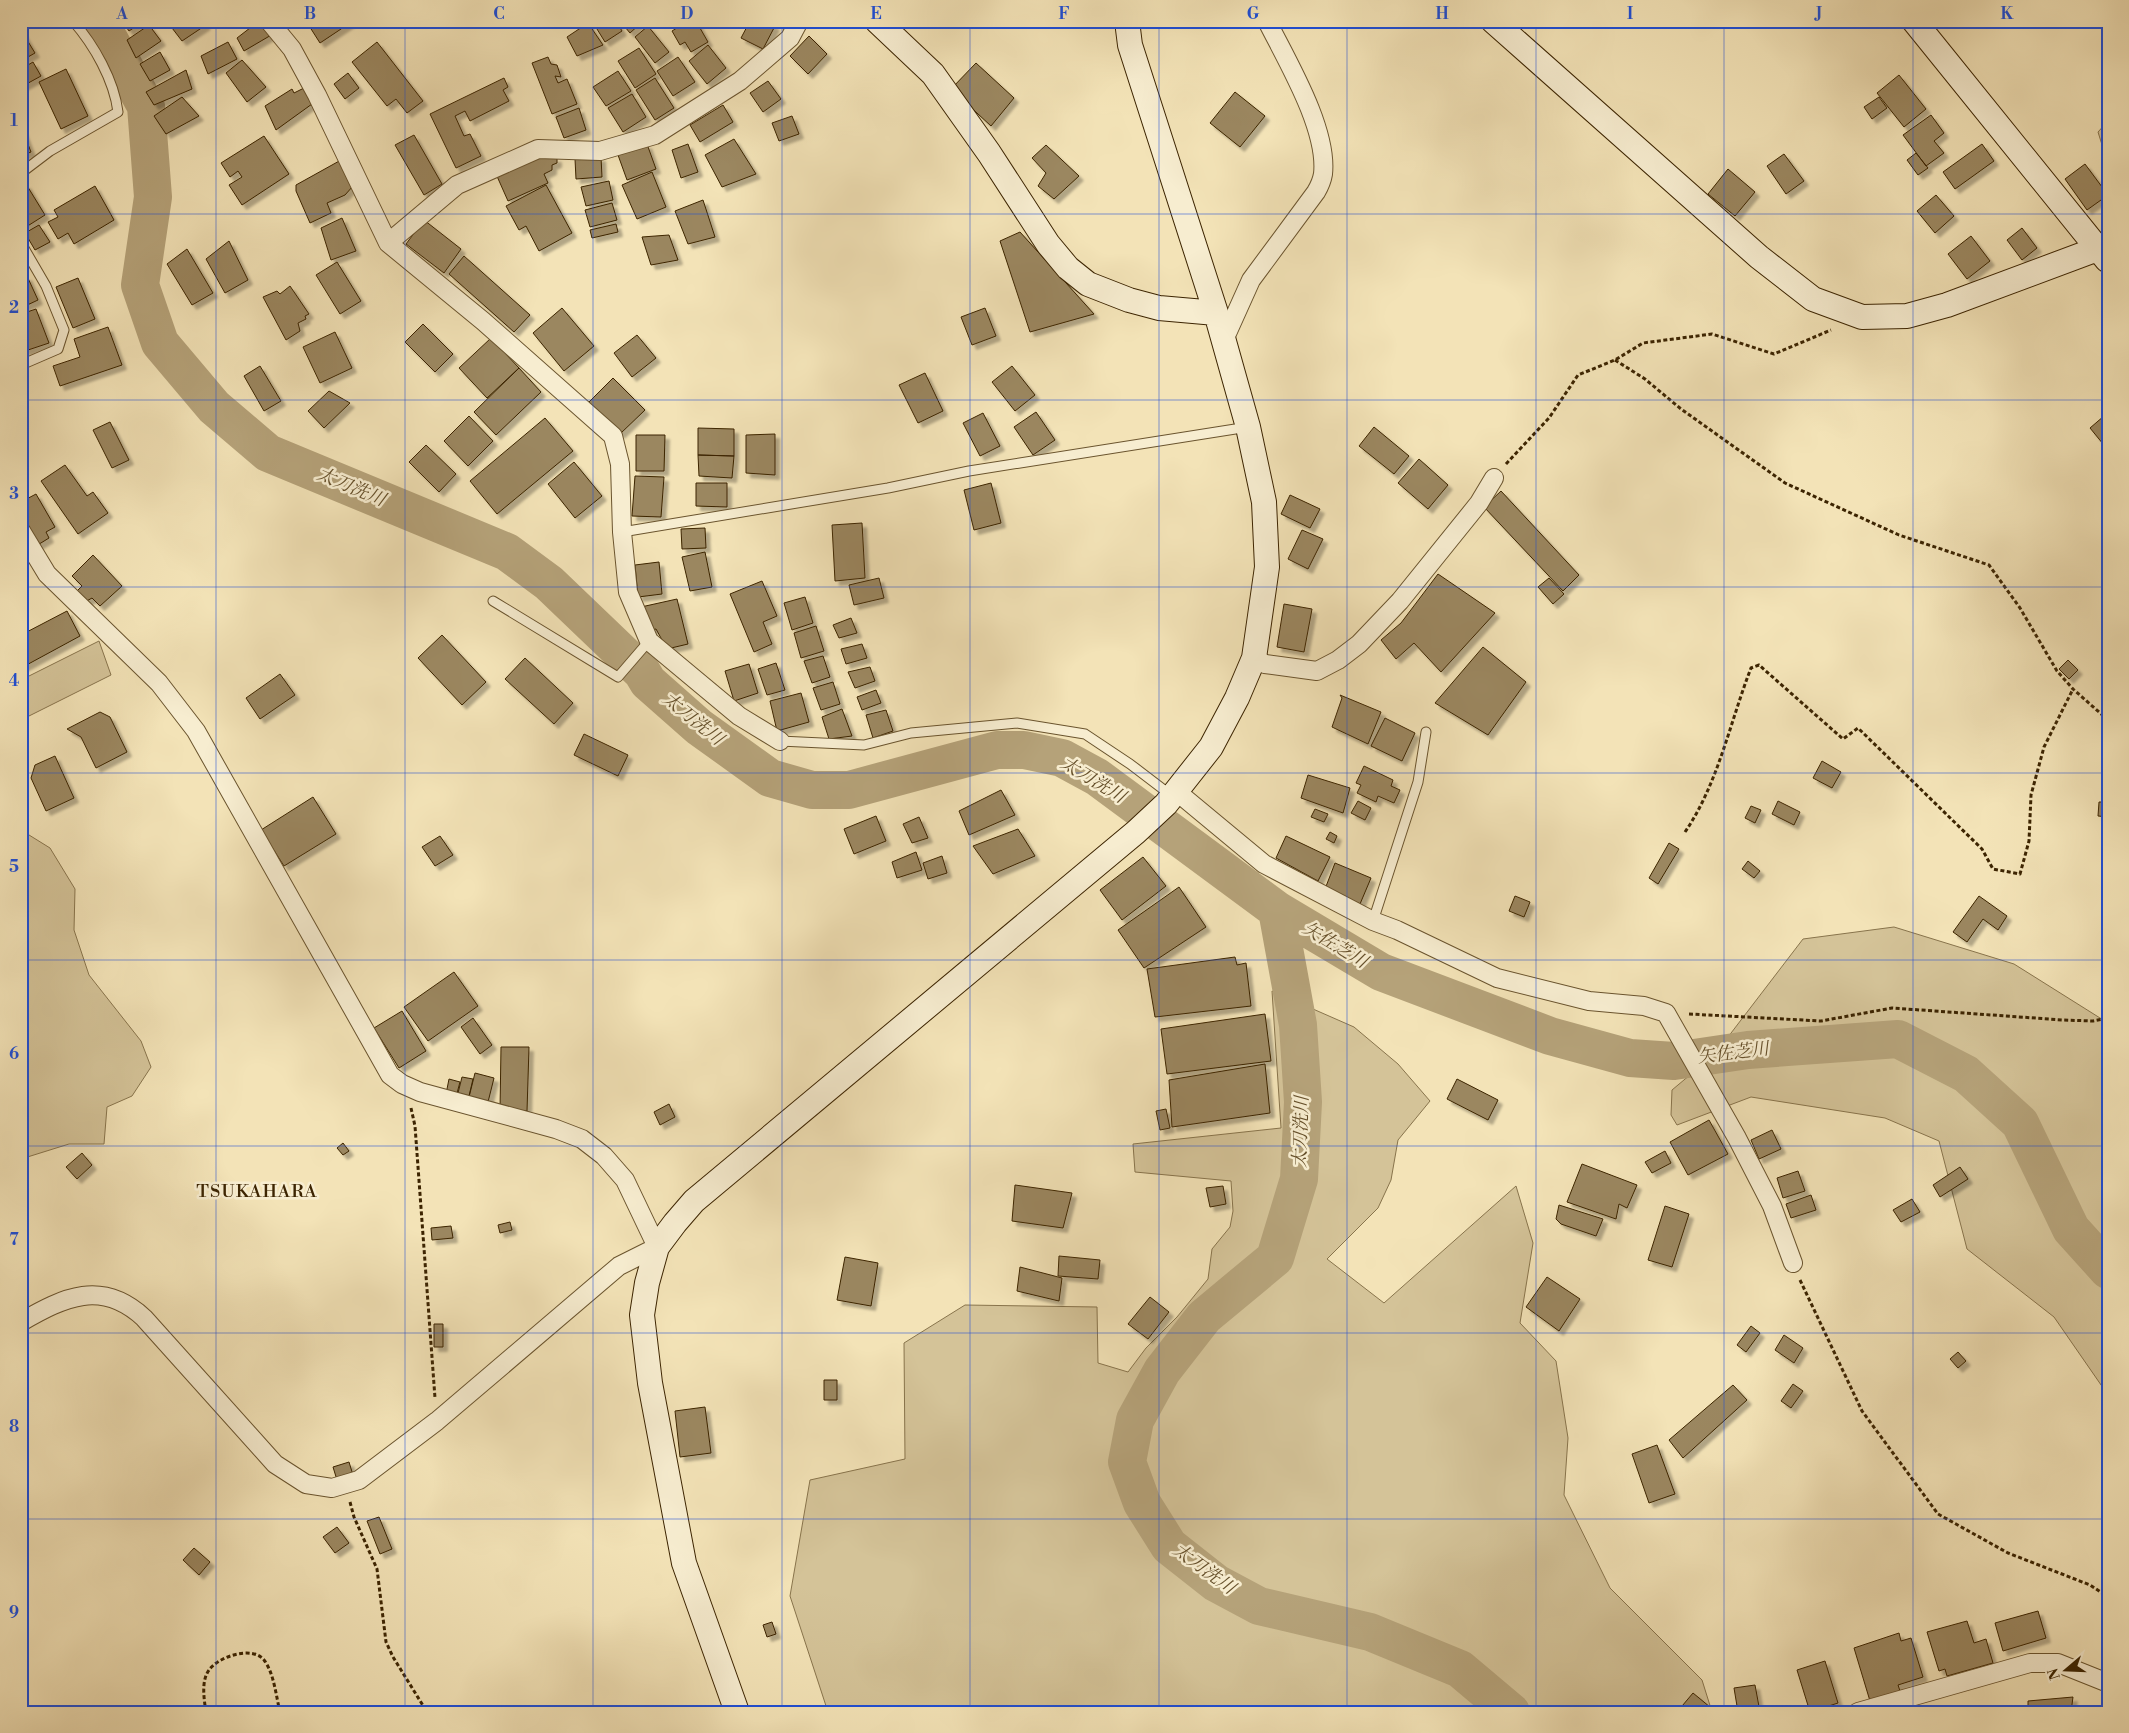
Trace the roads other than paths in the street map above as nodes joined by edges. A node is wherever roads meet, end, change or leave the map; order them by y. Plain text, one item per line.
1 (73, 21) edge
2 (269, 21) edge
3 (800, 21) edge
4 (877, 21) edge
5 (1128, 21) edge
6 (1267, 21) edge
7 (1494, 21) edge
8 (1920, 24) edge
9 (21, 173) edge
10 (388, 242) junction
11 (21, 243) edge
12 (2105, 251) edge
13 (1216, 313) junction
14 (1224, 340) junction
15 (21, 365) edge
16 (1248, 427) junction
17 (1494, 478) road end
18 (21, 531) edge
19 (622, 532) junction
20 (493, 601) dead end
21 (649, 641) junction
22 (1254, 658) junction
23 (1426, 732) dead end
24 (780, 741) joint
25 (1172, 797) junction
26 (1373, 921) junction
27 (657, 1247) junction
28 (1793, 1263) road end
29 (21, 1322) edge
30 (2108, 1682) edge
31 (737, 1712) edge
32 (1858, 1712) edge

1 - 9 lane
2 - 10 street
3 - 10 street
4 - 13 street
5 - 13 street
6 - 14 street
7 - 12 street
8 - 12 street
10 - 19 street
11 - 15 lane
13 - 14 street
14 - 16 street
16 - 19 lane
16 - 22 street
17 - 22 street
18 - 27 street
19 - 21 street
20 - 21 lane
21 - 24 street
22 - 25 street
23 - 26 lane
24 - 25 lane
25 - 26 street
25 - 27 street
26 - 28 street
27 - 29 street
27 - 31 street
30 - 32 street

